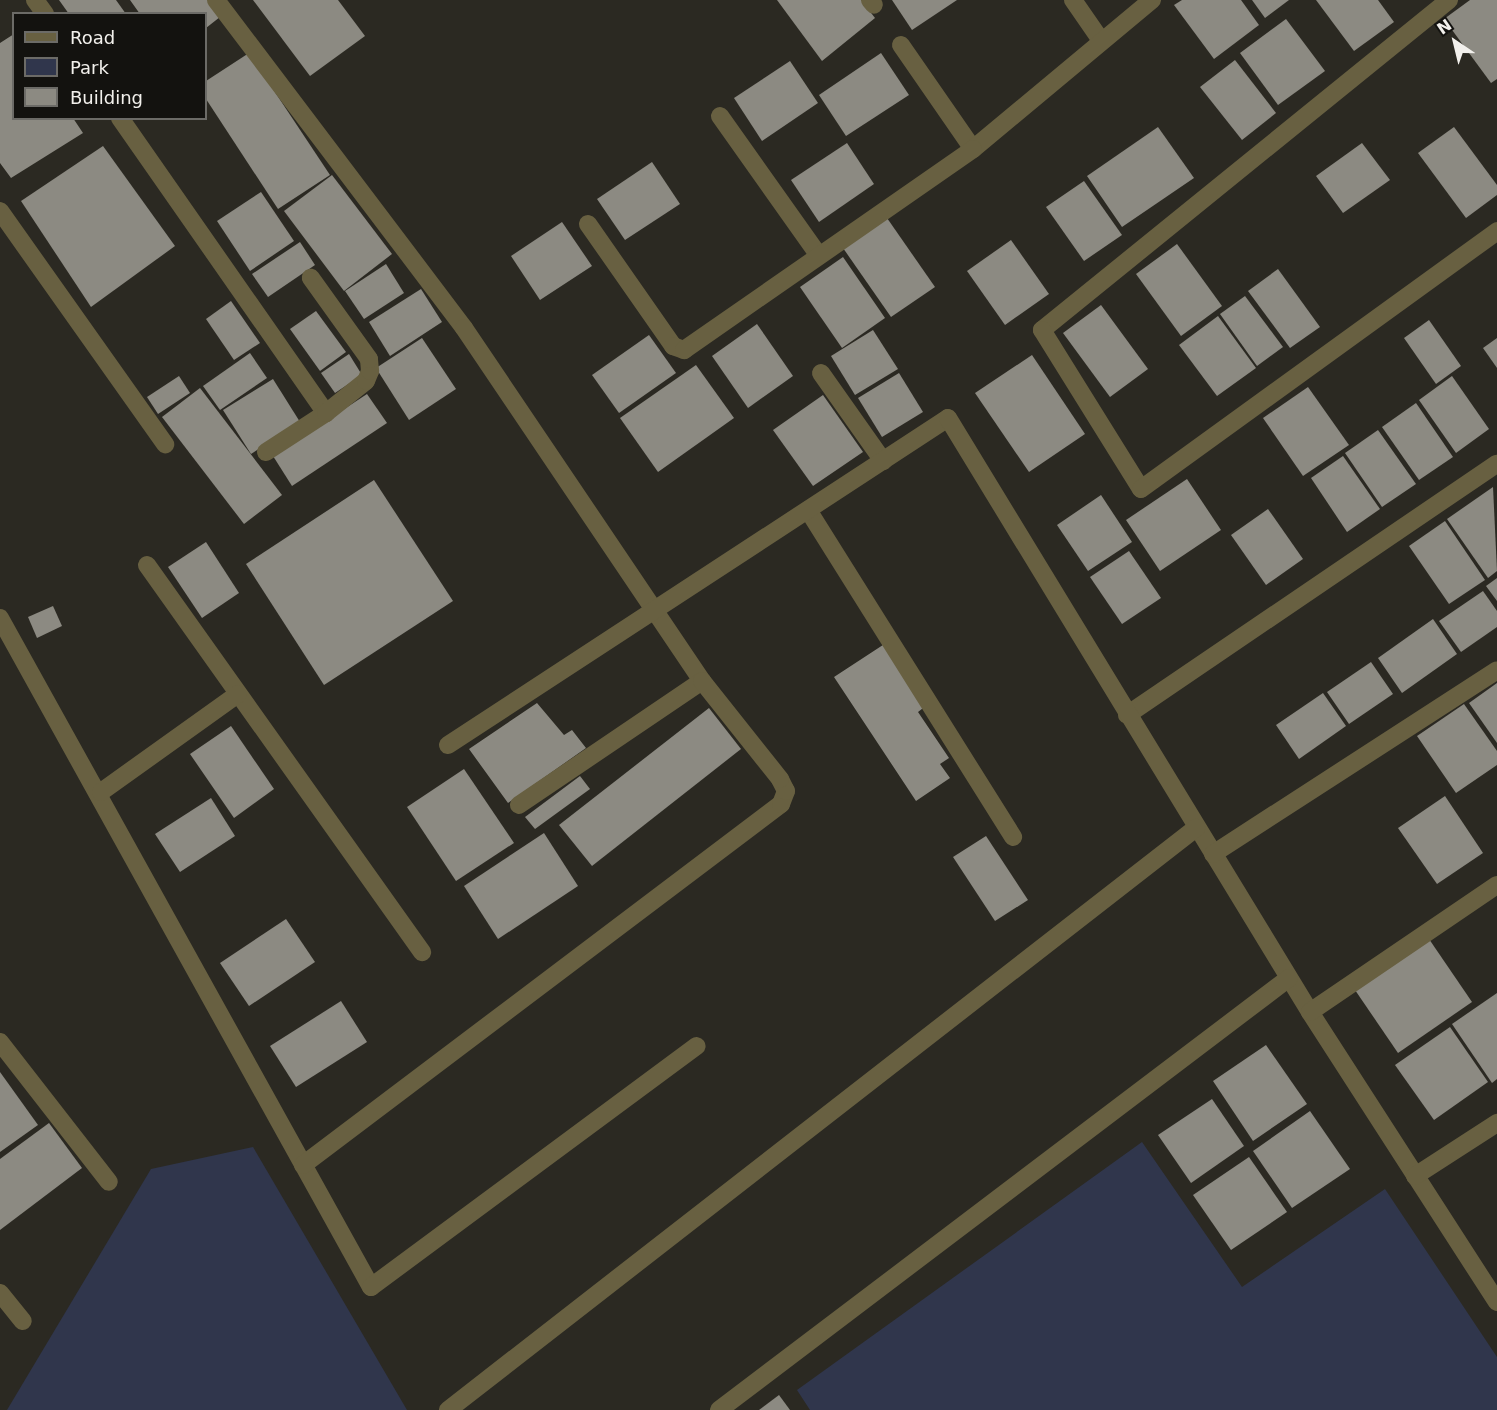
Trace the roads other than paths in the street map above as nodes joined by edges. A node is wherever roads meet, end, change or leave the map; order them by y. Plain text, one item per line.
1 (216, 0) edge
2 (1073, 0) edge
3 (1152, 0) edge
4 (1449, 0) edge
5 (1100, 39) junction
6 (901, 45) dead end
7 (720, 116) dead end
8 (121, 120) edge
9 (973, 149) junction
10 (0, 211) edge
11 (588, 224) dead end
12 (1497, 231) edge
13 (819, 256) junction
14 (311, 278) dead end
15 (821, 373) dead end
16 (326, 413) junction
17 (165, 444) dead end
18 (266, 452) dead end
19 (884, 460) junction
20 (1497, 464) edge
21 (808, 510) junction
22 (147, 565) dead end
23 (654, 610) junction
24 (0, 618) edge
25 (1497, 670) edge
26 (702, 681) junction
27 (238, 694) junction
28 (1127, 715) junction
29 (448, 745) dead end
30 (101, 792) junction
31 (519, 805) dead end
32 (1196, 828) junction
33 (1013, 837) dead end
34 (1213, 854) junction
35 (1497, 885) edge
36 (422, 952) dead end
37 (1289, 978) junction
38 (1310, 1012) junction
39 (0, 1042) edge
40 (697, 1047) dead end
41 (1497, 1123) edge
42 (303, 1165) junction
43 (1415, 1176) junction
44 (109, 1182) dead end
45 (0, 1293) edge
46 (1497, 1302) edge
47 (23, 1321) dead end
48 (448, 1410) edge
49 (719, 1410) edge

1 - 23 street
2 - 5 street
3 - 5 street
4 - 12 street
5 - 9 street
6 - 9 street
7 - 13 street
8 - 16 street
9 - 13 street
10 - 17 street
11 - 13 street
14 - 16 street
15 - 19 street
16 - 18 street
19 - 21 street
19 - 28 street
20 - 28 street
21 - 23 street
21 - 33 street
22 - 27 street
23 - 26 street
23 - 29 street
24 - 30 street
25 - 34 street
26 - 31 street
26 - 42 street
27 - 30 street
27 - 36 street
28 - 32 street
30 - 42 street
32 - 34 street
32 - 48 street
34 - 37 street
35 - 38 street
37 - 38 street
37 - 49 street
38 - 43 street
39 - 44 street
40 - 42 street
41 - 43 street
43 - 46 street
45 - 47 street

